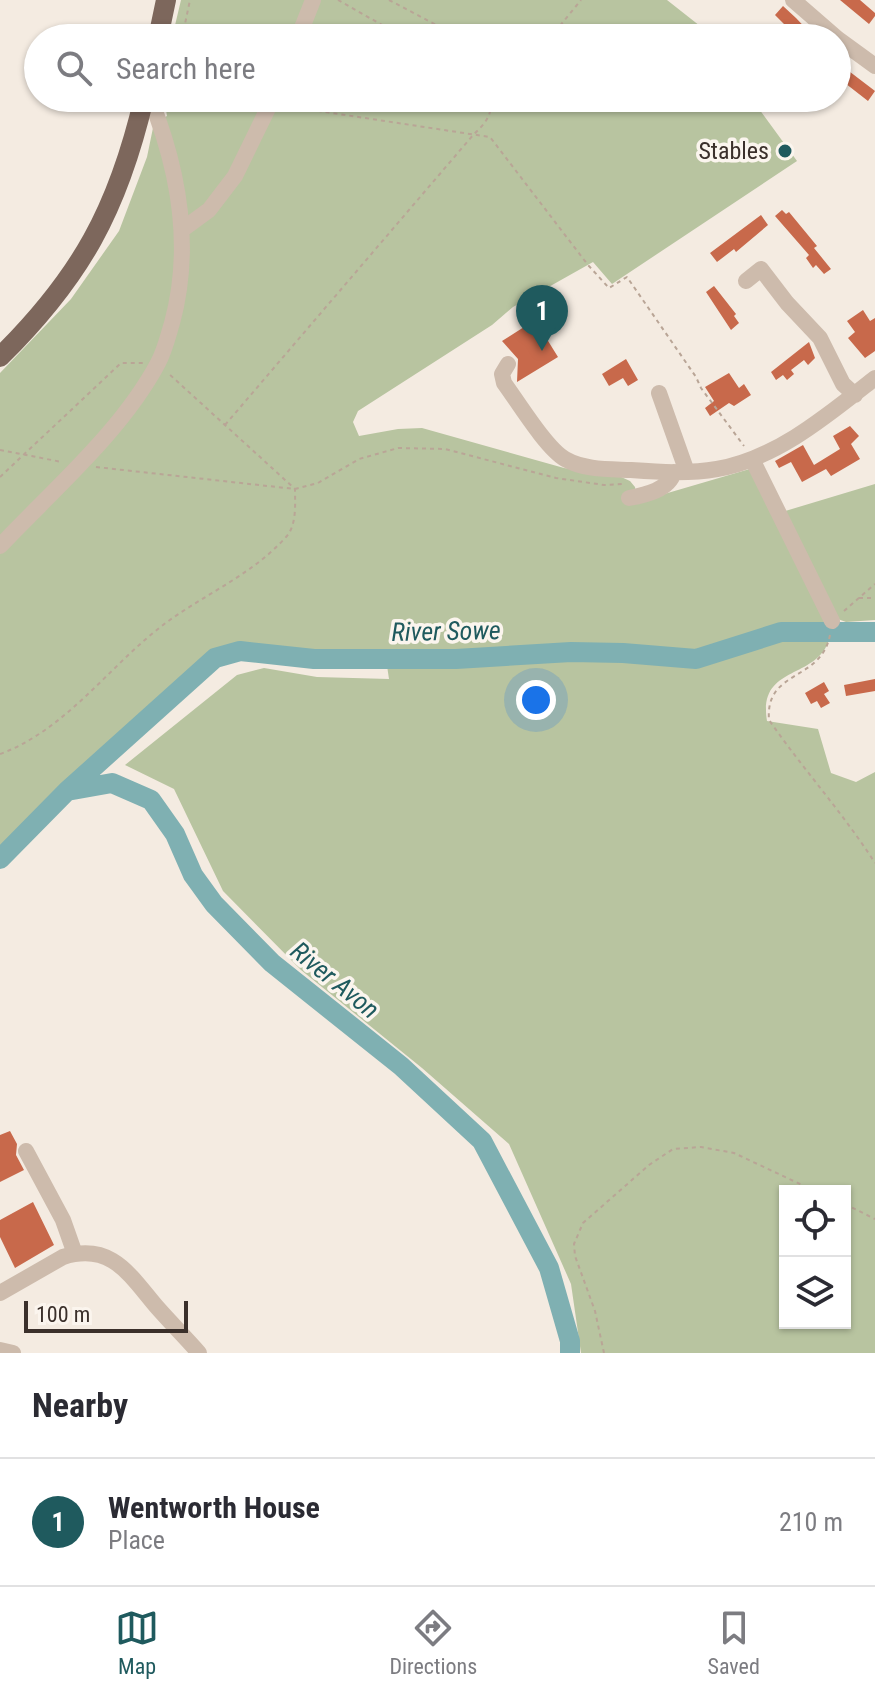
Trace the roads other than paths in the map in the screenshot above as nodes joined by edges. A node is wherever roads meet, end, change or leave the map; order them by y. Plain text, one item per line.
1 (166, 0) edge
2 (313, 0) edge
3 (793, 0) edge
4 (161, 24) edge
5 (304, 24) edge
6 (821, 24) edge
7 (851, 48) edge
8 (875, 66) edge
9 (143, 112) edge
10 (154, 112) edge
11 (267, 112) edge
12 (183, 229) junction
13 (746, 281) dead end
14 (0, 357) edge
15 (508, 364) dead end
16 (875, 378) edge
17 (659, 393) dead end
18 (855, 395) junction
19 (752, 459) junction
20 (680, 472) junction
21 (629, 498) dead end
22 (0, 546) edge
23 (832, 621) road end
24 (26, 1151) dead end
25 (75, 1254) junction
26 (0, 1293) edge
27 (0, 1350) edge
28 (13, 1353) edge
29 (199, 1353) edge

1 - 4 main road
2 - 5 street
3 - 6 street
7 - 8 street
9 - 14 main road
10 - 12 street
11 - 12 street
12 - 22 street
13 - 18 street
15 - 20 street
16 - 18 street
17 - 20 street
18 - 19 street
19 - 20 street
19 - 23 street
20 - 21 street
24 - 25 street
25 - 26 street
25 - 29 street
27 - 28 street

